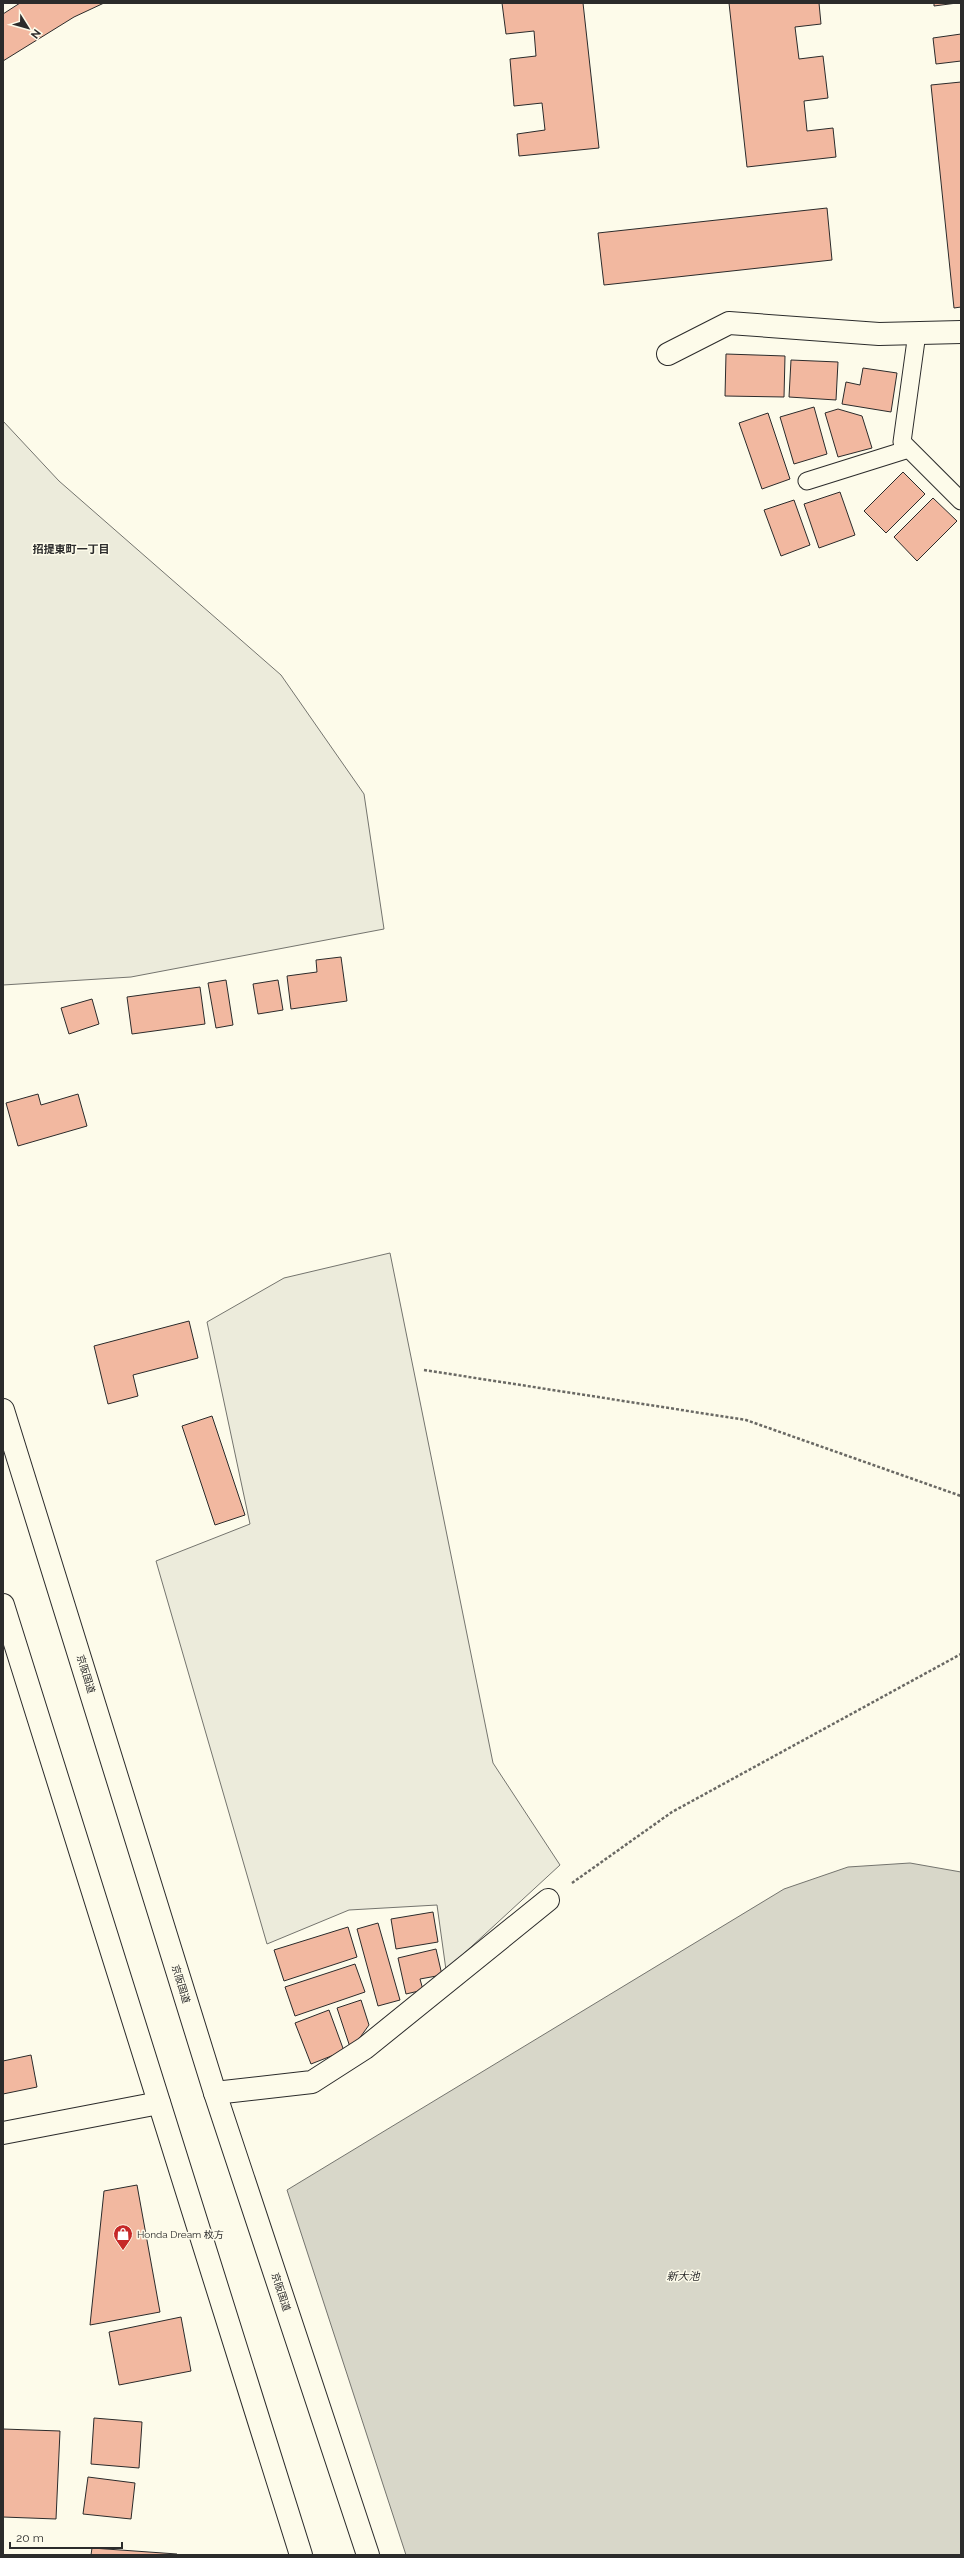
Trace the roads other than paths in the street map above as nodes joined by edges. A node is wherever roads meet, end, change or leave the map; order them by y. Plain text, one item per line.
1 (961, 332) edge
2 (917, 333) junction
3 (668, 354) dead end
4 (909, 449) junction
5 (807, 482) dead end
6 (961, 501) edge
7 (3, 1410) edge
8 (3, 1605) edge
9 (548, 1900) road end
10 (215, 2093) junction
11 (159, 2103) junction
12 (3, 2133) edge
13 (302, 2555) edge
14 (368, 2555) edge

1 - 2 main road
2 - 3 main road
2 - 4 lane
4 - 5 lane
4 - 6 lane
7 - 10 main road, 京阪国道
8 - 11 main road
9 - 10 main road
10 - 14 main road, 京阪国道
11 - 12 main road
11 - 13 main road

